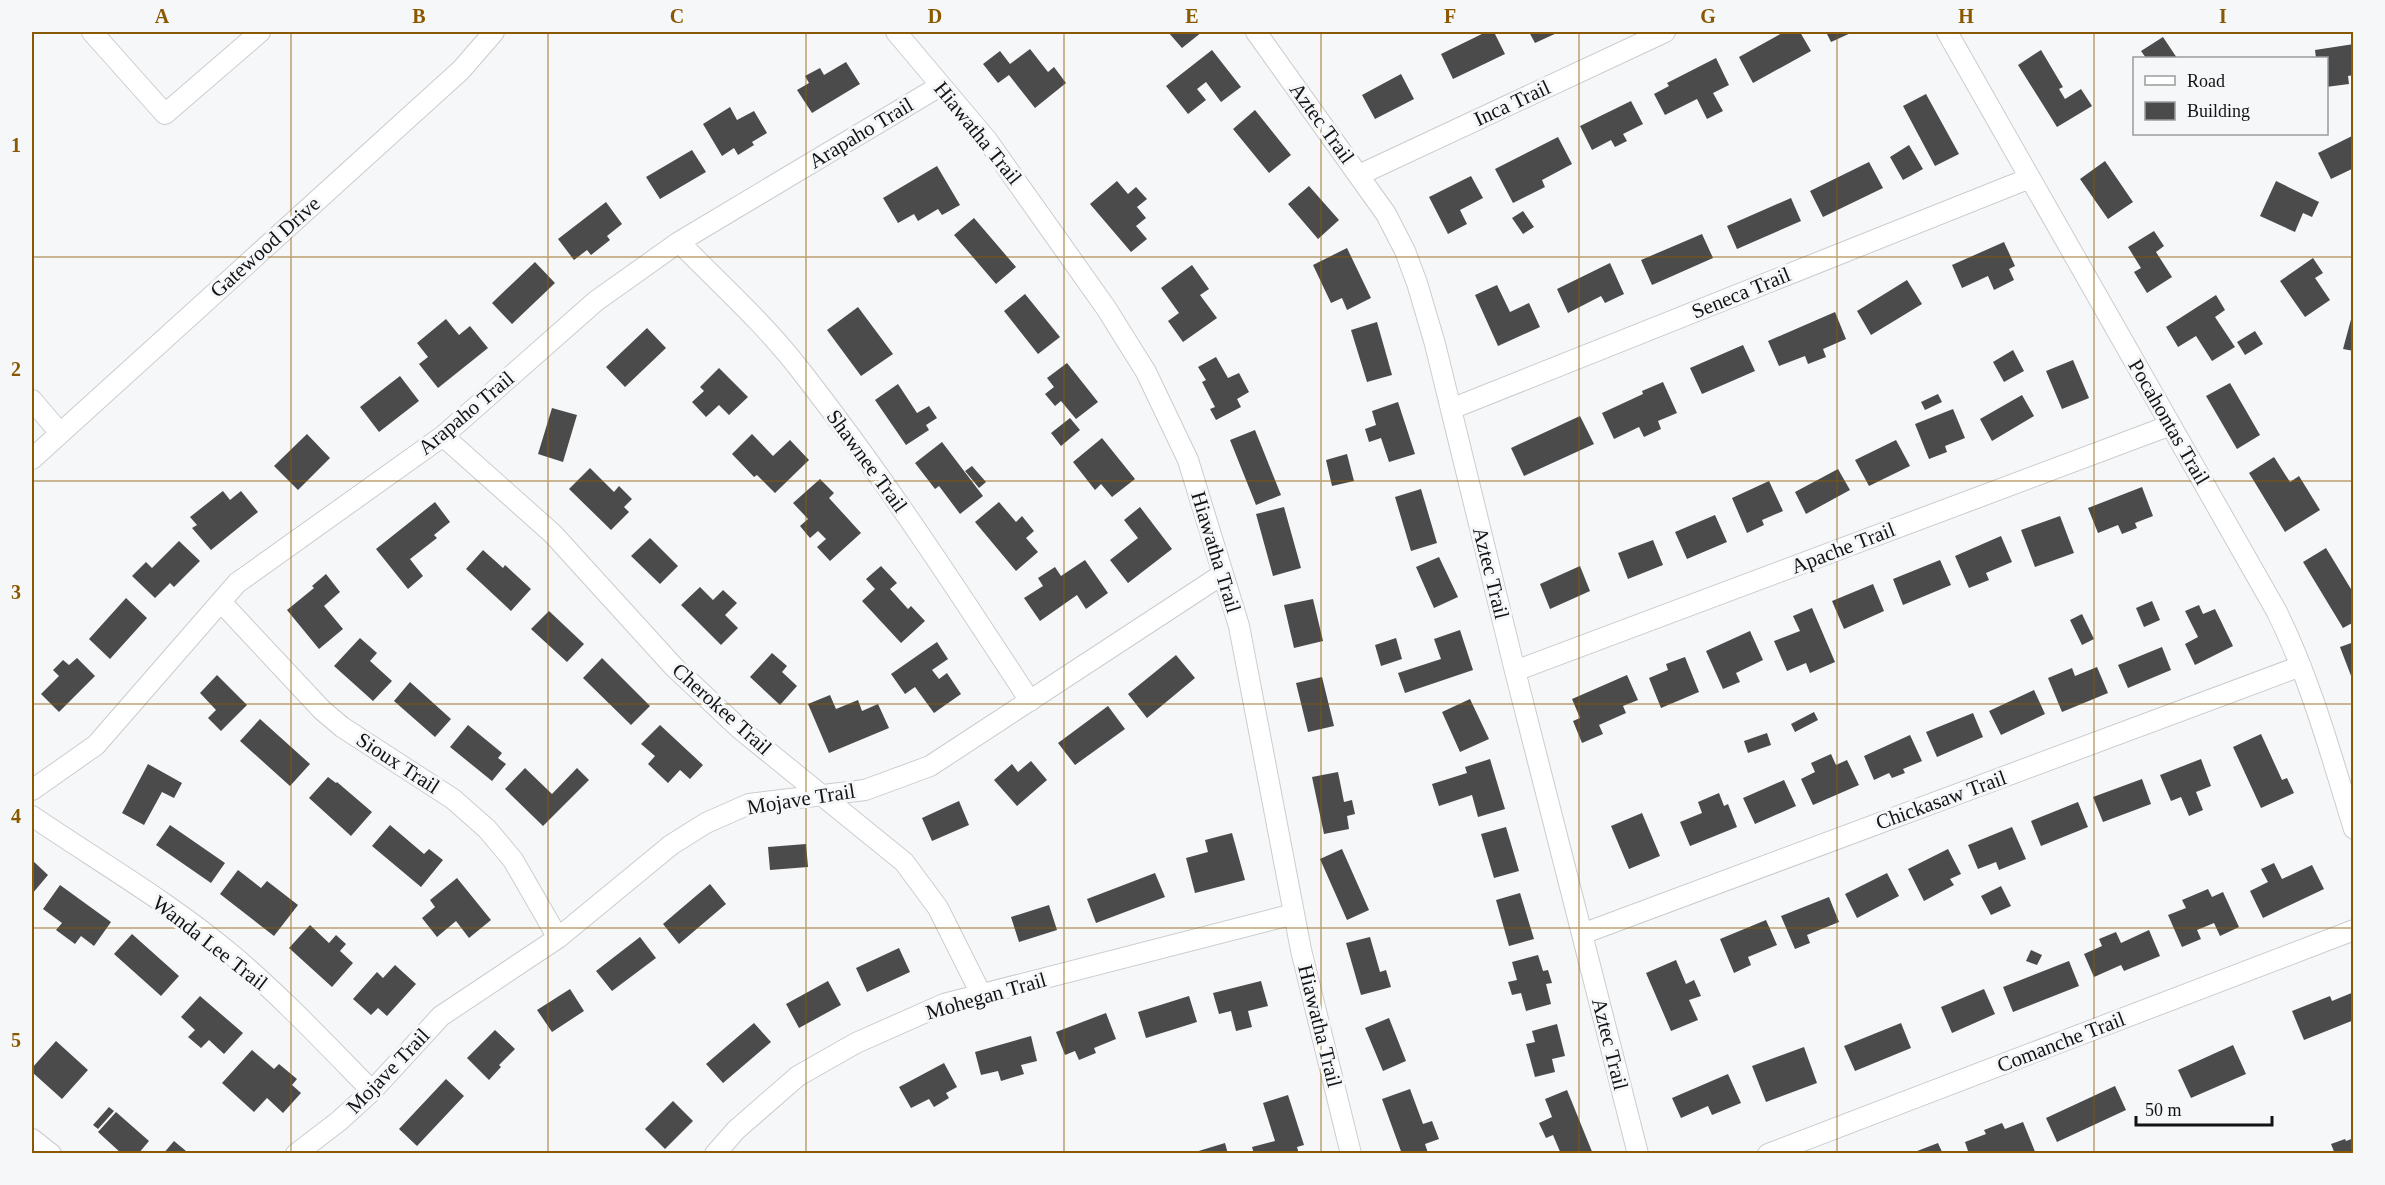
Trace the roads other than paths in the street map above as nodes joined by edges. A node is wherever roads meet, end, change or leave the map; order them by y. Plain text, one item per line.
1 (92, 32) edge
2 (260, 32) edge
3 (494, 32) edge
4 (896, 32) edge
5 (1256, 32) edge
6 (1665, 32) edge
7 (1947, 32) edge
8 (940, 86) junction
9 (1359, 175) junction
10 (2030, 178) junction
11 (679, 242) junction
12 (32, 400) edge
13 (1451, 409) junction
14 (2170, 425) junction
15 (60, 433) junction
16 (443, 436) junction
17 (32, 459) edge
18 (1223, 574) junction
19 (221, 602) junction
20 (2301, 666) junction
21 (1515, 671) junction
22 (1030, 701) junction
23 (32, 790) edge
24 (822, 795) junction
25 (32, 816) edge
26 (2354, 829) edge
27 (1294, 914) junction
28 (2354, 930) edge
29 (1582, 934) junction
30 (558, 939) junction
31 (981, 994) junction
32 (372, 1090) junction
33 (32, 1139) edge
34 (51, 1154) edge
35 (296, 1154) edge
36 (715, 1154) edge
37 (1351, 1154) edge
38 (1638, 1154) edge
39 (1768, 1154) edge

1 - 2 street
3 - 15 street, Gatewood Drive
4 - 8 street, Hiawatha Trail
5 - 9 street, Aztec Trail
6 - 9 street, Inca Trail
7 - 10 street, Pocahontas Trail
8 - 11 street, Arapaho Trail
8 - 18 street, Hiawatha Trail
9 - 13 street, Aztec Trail
10 - 13 street, Seneca Trail
10 - 14 street, Pocahontas Trail
11 - 16 street, Arapaho Trail
11 - 22 street, Shawnee Trail
12 - 15 street
13 - 21 street, Aztec Trail
14 - 20 street, Pocahontas Trail
14 - 21 street, Apache Trail
15 - 17 street, Gatewood Drive
16 - 19 street, Arapaho Trail
16 - 24 street, Cherokee Trail
18 - 22 street, Mojave Trail
18 - 27 street, Hiawatha Trail
19 - 23 street, Arapaho Trail
19 - 30 street, Sioux Trail
20 - 26 street, Pocahontas Trail
20 - 29 street, Chickasaw Trail
21 - 29 street, Aztec Trail
22 - 24 street, Mojave Trail
24 - 30 street, Mojave Trail
24 - 31 street, Cherokee Trail
25 - 32 street, Wanda Lee Trail
27 - 31 street, Mohegan Trail
27 - 37 street, Hiawatha Trail
28 - 39 street, Comanche Trail
29 - 38 street, Aztec Trail
30 - 32 street, Mojave Trail
31 - 36 street, Mohegan Trail
32 - 35 street, Mojave Trail
33 - 34 street

